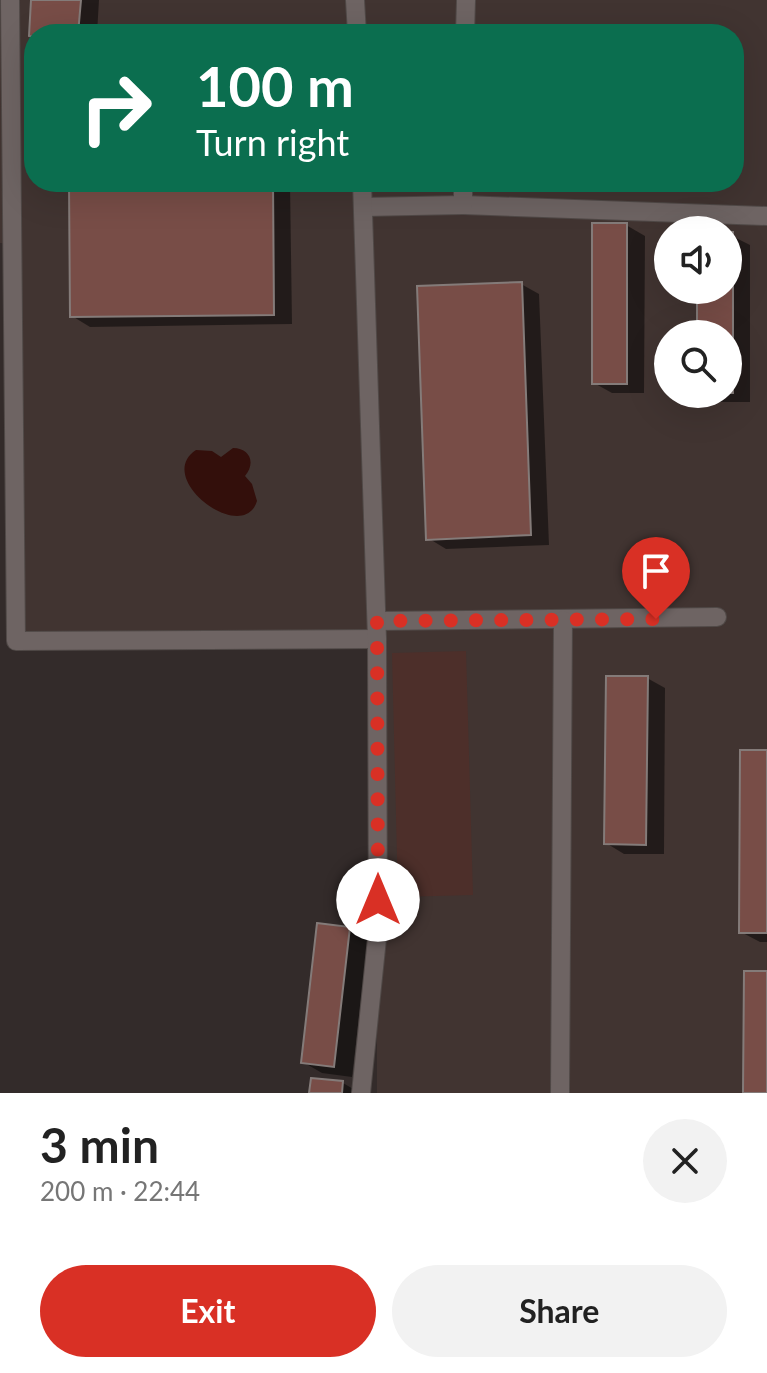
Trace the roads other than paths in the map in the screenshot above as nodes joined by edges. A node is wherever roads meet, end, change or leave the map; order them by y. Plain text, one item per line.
1 (10, 0) edge
2 (355, 0) edge
3 (466, 0) edge
4 (356, 24) edge
5 (465, 24) edge
6 (362, 192) edge
7 (463, 192) edge
8 (463, 205) junction
9 (363, 207) junction
10 (767, 216) edge
11 (717, 617) dead end
12 (563, 620) junction
13 (377, 630) junction
14 (361, 1093) edge
15 (560, 1093) edge

1 - 13 street
2 - 4 street
3 - 5 street
6 - 9 street
7 - 8 street
8 - 9 street
8 - 10 street
9 - 13 street
11 - 12 street
12 - 13 street
12 - 15 street
13 - 14 street

